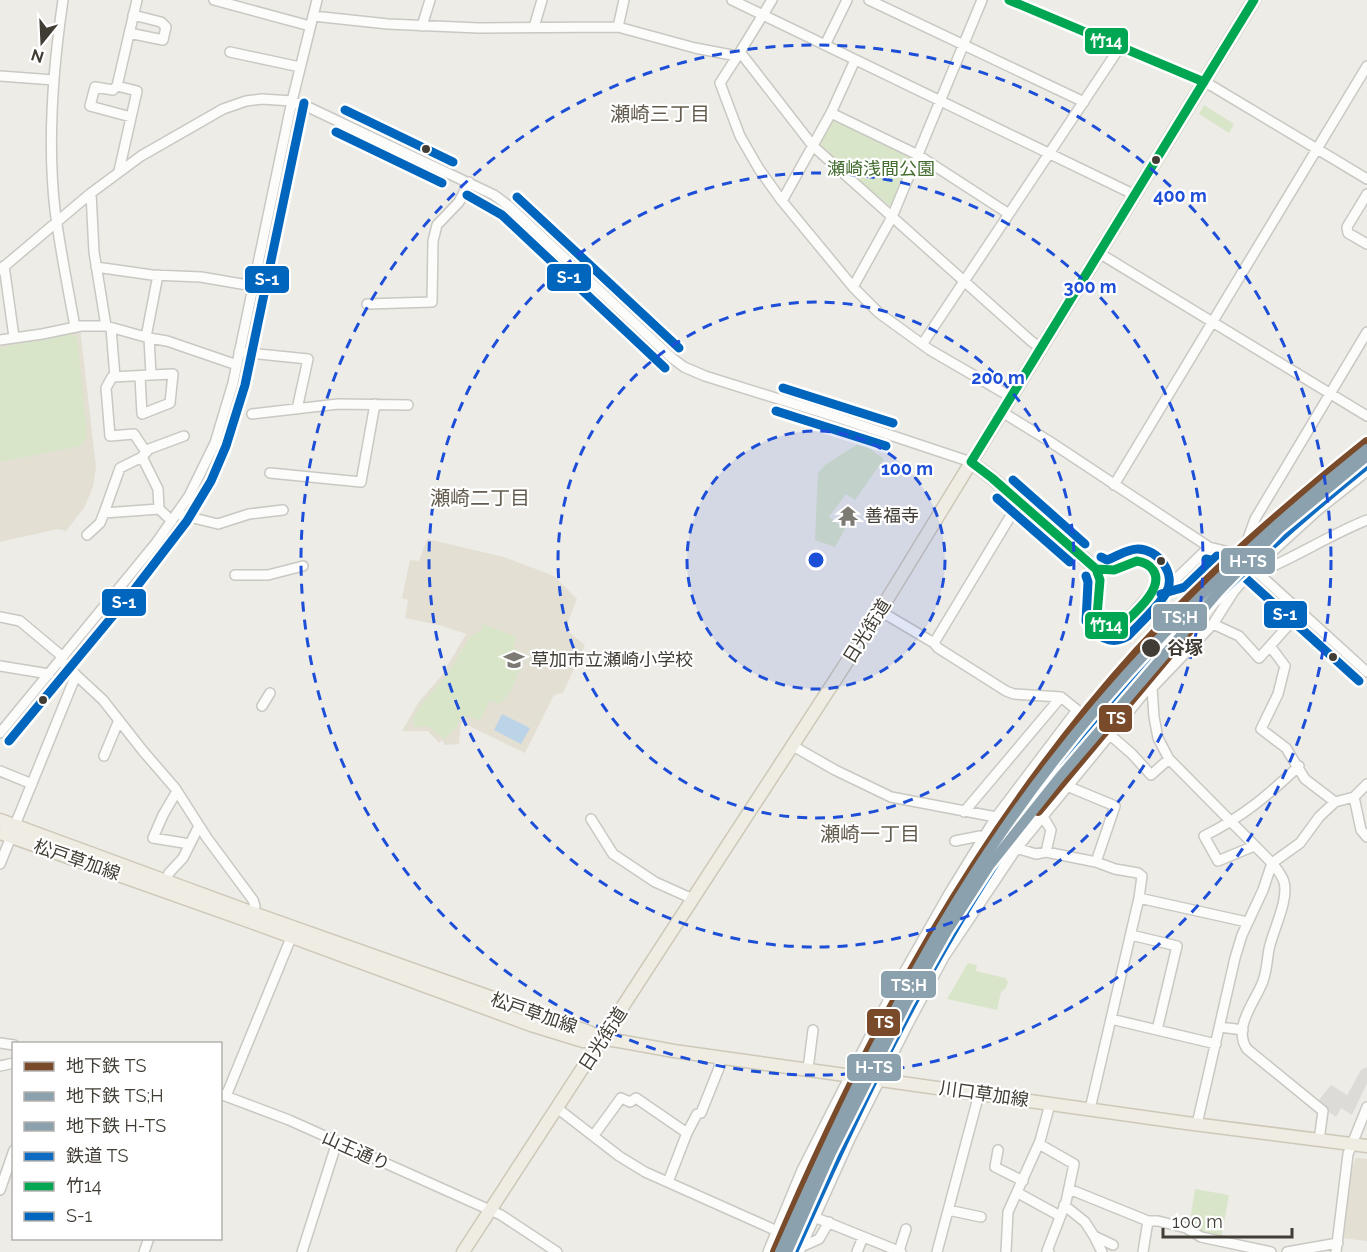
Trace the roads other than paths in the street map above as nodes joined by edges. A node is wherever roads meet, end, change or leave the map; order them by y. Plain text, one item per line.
1 (63, 0) edge
2 (137, 0) edge
3 (214, 0) edge
4 (316, 0) edge
5 (430, 0) edge
6 (542, 0) edge
7 (624, 0) edge
8 (732, 0) edge
9 (772, 0) edge
10 (847, 0) edge
11 (869, 0) edge
12 (982, 0) edge
13 (1009, 0) edge
14 (1254, 0) edge
15 (762, 14) junction
16 (134, 15) junction
17 (313, 16) junction
18 (310, 26) junction
19 (422, 26) junction
20 (534, 27) junction
21 (618, 27) junction
22 (129, 33) junction
23 (825, 45) junction
24 (964, 45) junction
25 (1120, 47) junction
26 (230, 52) dead end
27 (739, 54) junction
28 (855, 60) junction
29 (1367, 66) edge
30 (300, 67) junction
31 (0, 76) edge
32 (1364, 78) edge
33 (54, 80) junction
34 (1204, 82) junction
35 (117, 86) junction
36 (940, 100) junction
37 (292, 101) junction
38 (1084, 102) junction
39 (831, 113) junction
40 (132, 117) junction
41 (813, 146) junction
42 (1317, 148) junction
43 (1049, 154) junction
44 (918, 155) junction
45 (119, 171) junction
46 (1367, 179) edge
47 (469, 182) junction
48 (91, 193) junction
49 (1367, 194) edge
50 (1134, 195) junction
51 (782, 201) junction
52 (1009, 214) junction
53 (892, 217) junction
54 (57, 221) junction
55 (1367, 244) edge
56 (1098, 253) junction
57 (96, 267) junction
58 (2, 268) edge
59 (158, 275) junction
60 (964, 281) junction
61 (253, 286) junction
62 (853, 287) junction
63 (367, 304) dead end
64 (1212, 322) junction
65 (75, 327) junction
66 (109, 327) junction
67 (1367, 332) edge
68 (14, 337) junction
69 (147, 338) junction
70 (0, 340) edge
71 (922, 344) junction
72 (1041, 348) junction
73 (239, 352) junction
74 (237, 365) junction
75 (151, 375) junction
76 (115, 377) junction
77 (140, 377) junction
78 (1330, 393) junction
79 (1011, 397) junction
80 (375, 404) junction
81 (408, 405) dead end
82 (297, 409) junction
83 (1002, 412) junction
84 (252, 414) dead end
85 (1367, 416) edge
86 (184, 436) dead end
87 (144, 454) junction
88 (971, 462) junction
89 (1367, 471) edge
90 (270, 472) dead end
91 (1114, 485) junction
92 (1019, 502) junction
93 (159, 509) junction
94 (283, 510) dead end
95 (104, 513) junction
96 (175, 518) junction
97 (1367, 520) edge
98 (87, 535) dead end
99 (1209, 547) junction
100 (1241, 558) junction
101 (303, 566) dead end
102 (1096, 569) junction
103 (1255, 571) junction
104 (235, 575) dead end
105 (1158, 583) junction
106 (880, 611) junction
107 (1300, 612) junction
108 (0, 616) edge
109 (1213, 624) junction
110 (934, 643) junction
111 (1270, 646) junction
112 (62, 658) junction
113 (0, 666) edge
114 (1367, 672) edge
115 (49, 674) junction
116 (76, 675) junction
117 (1152, 688) junction
118 (270, 693) dead end
119 (1061, 697) junction
120 (262, 706) dead end
121 (119, 720) junction
122 (0, 733) edge
123 (1109, 734) junction
124 (793, 746) junction
125 (104, 756) dead end
126 (1169, 759) junction
127 (1299, 766) junction
128 (0, 771) edge
129 (32, 784) junction
130 (1367, 784) edge
131 (1067, 786) junction
132 (177, 791) junction
133 (1354, 797) junction
134 (1335, 802) junction
135 (964, 812) junction
136 (1042, 816) junction
137 (996, 817) junction
138 (591, 819) dead end
139 (0, 820) edge
140 (1232, 822) junction
141 (199, 826) junction
142 (990, 827) junction
143 (9, 832) edge
144 (1021, 837) junction
145 (1367, 837) edge
146 (984, 838) junction
147 (955, 841) dead end
148 (190, 844) junction
149 (1014, 846) junction
150 (1254, 846) junction
151 (1046, 852) junction
152 (1096, 862) junction
153 (1272, 863) junction
154 (0, 864) edge
155 (166, 881) junction
156 (1139, 898) junction
157 (693, 899) junction
158 (252, 917) junction
159 (1247, 922) junction
160 (293, 932) junction
161 (1131, 935) junction
162 (1111, 1019) junction
163 (1220, 1027) junction
164 (813, 1030) dead end
165 (1157, 1030) junction
166 (1243, 1030) junction
167 (602, 1039) junction
168 (1216, 1044) junction
169 (720, 1058) junction
170 (808, 1069) junction
171 (851, 1076) junction
172 (881, 1079) junction
173 (979, 1094) junction
174 (223, 1095) edge
175 (1050, 1104) junction
176 (1367, 1107) edge
177 (558, 1108) junction
178 (1090, 1109) junction
179 (1197, 1124) junction
180 (687, 1133) junction
181 (594, 1135) junction
182 (1318, 1140) junction
183 (337, 1142) junction
184 (1039, 1144) junction
185 (1351, 1144) junction
186 (1367, 1146) edge
187 (998, 1150) dead end
188 (12, 1154) edge
189 (3, 1172) edge
190 (668, 1182) junction
191 (1023, 1182) junction
192 (1069, 1189) junction
193 (0, 1190) edge
194 (1017, 1193) junction
195 (1064, 1205) junction
196 (490, 1210) junction
197 (948, 1210) junction
198 (1060, 1216) junction
199 (814, 1217) junction
200 (981, 1217) dead end
201 (1148, 1221) junction
202 (829, 1222) junction
203 (906, 1229) dead end
204 (777, 1231) junction
205 (1094, 1236) junction
206 (863, 1237) junction
207 (1113, 1245) dead end
208 (1222, 1247) edge
209 (1337, 1248) edge
210 (800, 1250) edge
211 (302, 1252) edge
212 (463, 1252) edge
213 (556, 1252) edge
214 (768, 1252) edge
215 (857, 1252) edge
216 (900, 1252) edge
217 (937, 1252) edge
218 (1006, 1252) edge
219 (1049, 1252) edge
220 (1102, 1252) edge
221 (1143, 1252) edge
222 (1271, 1252) edge
223 (1287, 1252) edge

1 - 33 street
2 - 16 street
3 - 18 street
4 - 17 street
5 - 19 street
6 - 20 street
7 - 21 street
8 - 15 street
9 - 15 street
10 - 23 street
11 - 24 street
12 - 24 street
13 - 25 street
14 - 34 main road, 日光街道
15 - 23 street
15 - 27 street
16 - 22 street
16 - 22 street
17 - 18 street
17 - 19 street
18 - 30 street
19 - 20 street
20 - 21 street
21 - 27 street
22 - 35 street
23 - 28 street
24 - 36 street
24 - 38 street
25 - 34 street
25 - 38 street
26 - 30 street
27 - 41 street
27 - 51 street
28 - 36 street
28 - 39 street
29 - 32 street
30 - 37 street
31 - 33 street
32 - 42 street
33 - 54 street
34 - 42 street
34 - 50 main road, 日光街道
35 - 40 street
35 - 40 street
36 - 43 street
36 - 44 street
37 - 45 street
37 - 47 street
37 - 61 street
38 - 43 street
39 - 41 street
39 - 44 street
40 - 45 street
41 - 51 street
41 - 53 street
42 - 46 street
42 - 64 street
43 - 50 street
43 - 52 street
44 - 52 street
44 - 53 street
45 - 48 street
47 - 63 street
47 - 88 street
48 - 54 street
48 - 57 street
49 - 55 street
50 - 56 main road, 日光街道
51 - 62 street
52 - 60 street
53 - 60 street
53 - 62 street
54 - 58 street
54 - 65 street
56 - 64 street
56 - 72 main road, 日光街道
57 - 59 street
57 - 66 street
58 - 68 street
59 - 61 street
59 - 69 street
60 - 71 street
60 - 72 street
61 - 73 street
62 - 71 street
64 - 78 street
64 - 91 street
65 - 66 street
65 - 68 street
66 - 69 street
66 - 76 street
67 - 78 street
68 - 70 street
69 - 74 street
69 - 75 street
71 - 79 street
72 - 79 main road, 日光街道
73 - 74 street
73 - 82 street
74 - 96 street
75 - 77 street
75 - 77 street
76 - 77 street
76 - 87 street
78 - 85 street
78 - 100 street
79 - 83 main road, 日光街道
80 - 81 street
80 - 82 street
80 - 90 street
82 - 84 street
83 - 88 main road, 日光街道
83 - 91 street
86 - 87 street
87 - 93 street
87 - 95 street
88 - 92 main road
88 - 106 main road, 日光街道
89 - 103 street
91 - 99 street
92 - 102 main road
92 - 110 street
93 - 95 street
93 - 96 street
94 - 96 street
95 - 98 street
96 - 112 street
97 - 103 street
99 - 100 street
99 - 105 street
100 - 103 street
101 - 104 street
102 - 105 street
102 - 105 street
103 - 107 street
103 - 109 street
106 - 110 street
106 - 124 main road, 日光街道
107 - 111 street
107 - 114 street
108 - 112 street
109 - 111 street
109 - 117 street
110 - 119 street
111 - 127 street
112 - 115 street
112 - 116 street
113 - 115 street
115 - 122 street
116 - 121 street
116 - 129 street
117 - 123 street
117 - 126 street
118 - 120 street
119 - 135 street
119 - 137 street
121 - 125 street
121 - 132 street
123 - 126 street
123 - 131 street
124 - 135 street
124 - 157 main road, 日光街道
126 - 140 street
127 - 134 street
127 - 140 street
128 - 129 street
129 - 143 street
130 - 133 street
131 - 136 street
131 - 152 street
132 - 141 street
132 - 148 street
133 - 134 street
133 - 145 street
134 - 153 street
135 - 137 street
136 - 144 street
136 - 151 street
137 - 142 street
137 - 144 street
138 - 157 street
139 - 143 main road, 松戸草加線
140 - 150 street
140 - 150 street
141 - 148 street
141 - 158 street
142 - 146 street
142 - 149 street
143 - 154 street
143 - 155 main road, 松戸草加線
143 - 158 main road, 松戸草加線
144 - 149 street
146 - 147 street
146 - 171 street
148 - 155 street
149 - 151 street
149 - 172 street
150 - 153 street
151 - 152 street
152 - 156 street
153 - 159 street
153 - 166 street
155 - 158 main road, 松戸草加線
156 - 159 street
156 - 161 street
157 - 167 main road, 日光街道
158 - 160 main road, 松戸草加線
159 - 163 street
160 - 167 main road, 松戸草加線
160 - 174 street
161 - 162 street
161 - 165 street
162 - 165 street
162 - 178 street
163 - 166 street
163 - 168 street
164 - 170 street
165 - 168 street
166 - 182 street
167 - 169 main road, 川口草加線
167 - 177 main road, 日光街道
168 - 179 street
169 - 170 main road, 川口草加線
169 - 180 street
170 - 171 main road, 川口草加線
171 - 172 main road, 川口草加線
171 - 204 street
172 - 173 main road, 川口草加線
172 - 199 street
173 - 175 main road, 川口草加線
173 - 197 street
174 - 183 street, 山王通り
175 - 178 main road, 川口草加線
175 - 184 street
176 - 185 street
177 - 181 street
177 - 196 main road, 日光街道
178 - 179 main road, 川口草加線
179 - 182 main road, 川口草加線
180 - 181 street
180 - 190 street
181 - 190 street
182 - 185 main road, 川口草加線
183 - 196 street, 山王通り
183 - 211 street
184 - 191 street
184 - 192 street
185 - 186 main road, 川口草加線
185 - 209 street
187 - 191 street
188 - 189 street
189 - 193 street
190 - 204 street
191 - 194 street
192 - 195 street
192 - 201 street
194 - 198 street
194 - 218 street
195 - 198 street
195 - 205 street
196 - 212 main road, 日光街道
196 - 213 street, 山王通り
197 - 200 street
197 - 217 street
198 - 219 street
199 - 202 street
199 - 210 street
201 - 208 street
201 - 221 street
202 - 206 street
202 - 210 street
203 - 216 street
204 - 214 street
205 - 207 street
205 - 220 street
206 - 215 street
206 - 216 street
208 - 222 street
209 - 223 street

